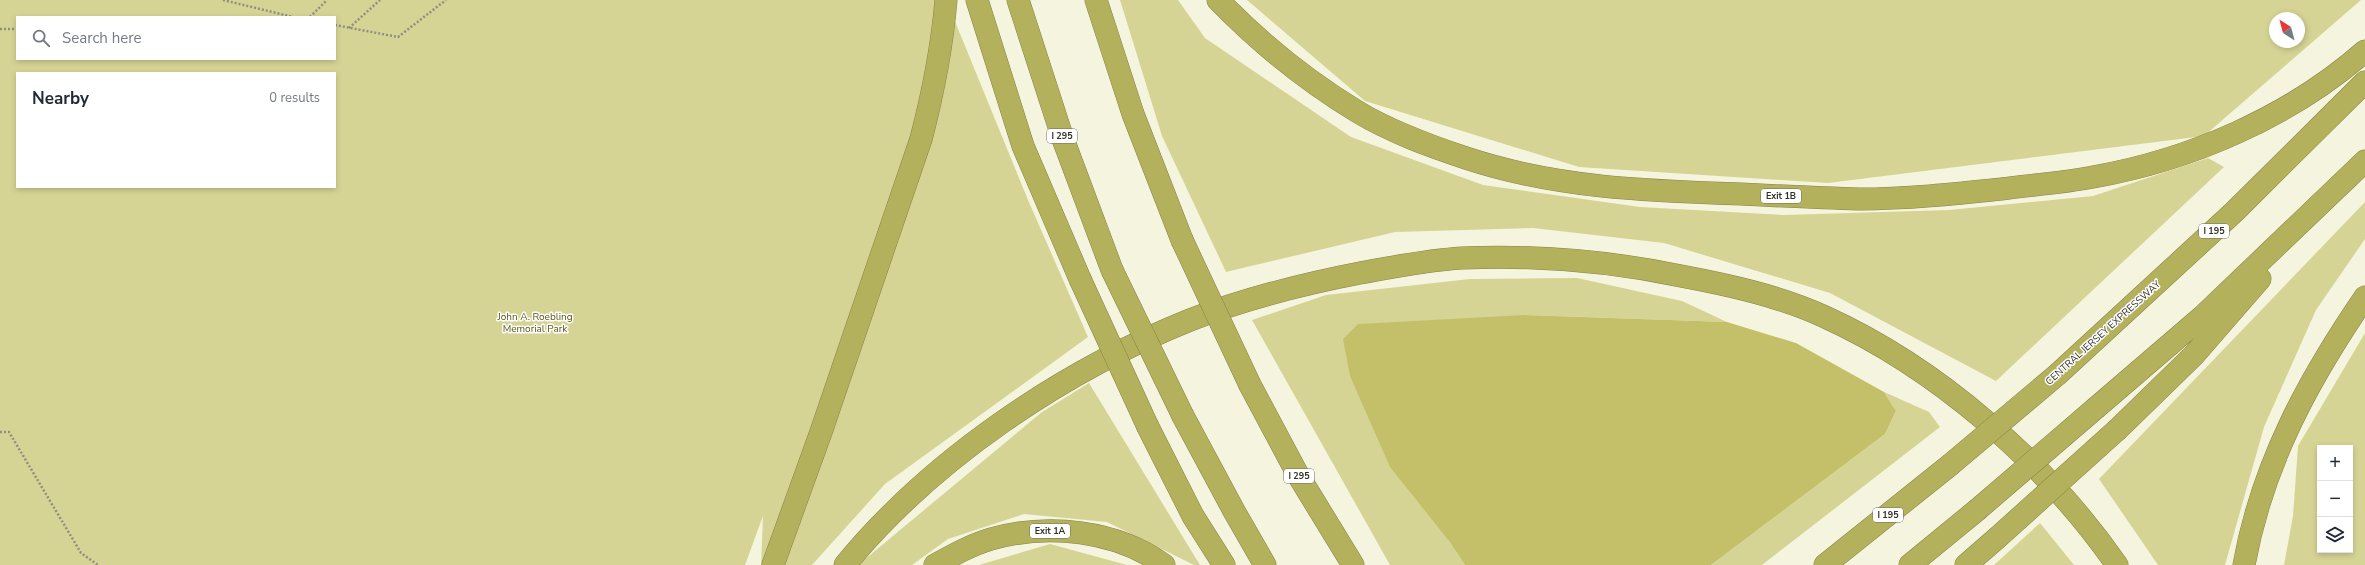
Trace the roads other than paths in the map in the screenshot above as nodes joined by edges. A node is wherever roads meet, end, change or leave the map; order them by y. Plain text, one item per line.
1 (946, 0) edge
2 (977, 0) edge
3 (1018, 0) edge
4 (1096, 0) edge
5 (1218, 0) edge
6 (2365, 51) edge
7 (2365, 82) edge
8 (2365, 162) edge
9 (2345, 182) junction
10 (2365, 297) edge
11 (773, 565) edge
12 (845, 565) edge
13 (935, 565) edge
14 (1164, 565) edge
15 (1224, 565) edge
16 (1266, 565) edge
17 (1353, 565) edge
18 (1824, 565) edge
19 (1910, 565) edge
20 (1966, 565) edge
21 (2117, 565) edge
22 (2244, 565) edge

1 - 11 highway
2 - 15 highway, bridge
3 - 16 highway, I 295, bridge
4 - 17 highway, I 295, bridge
5 - 6 highway, Exit 1B
7 - 18 highway, CENTRAL JERSEY EXPRESSWAY / I 195, bridge
8 - 9 highway
9 - 19 highway, bridge
9 - 20 highway, bridge
10 - 22 highway
12 - 21 highway
13 - 14 highway, Exit 1A

